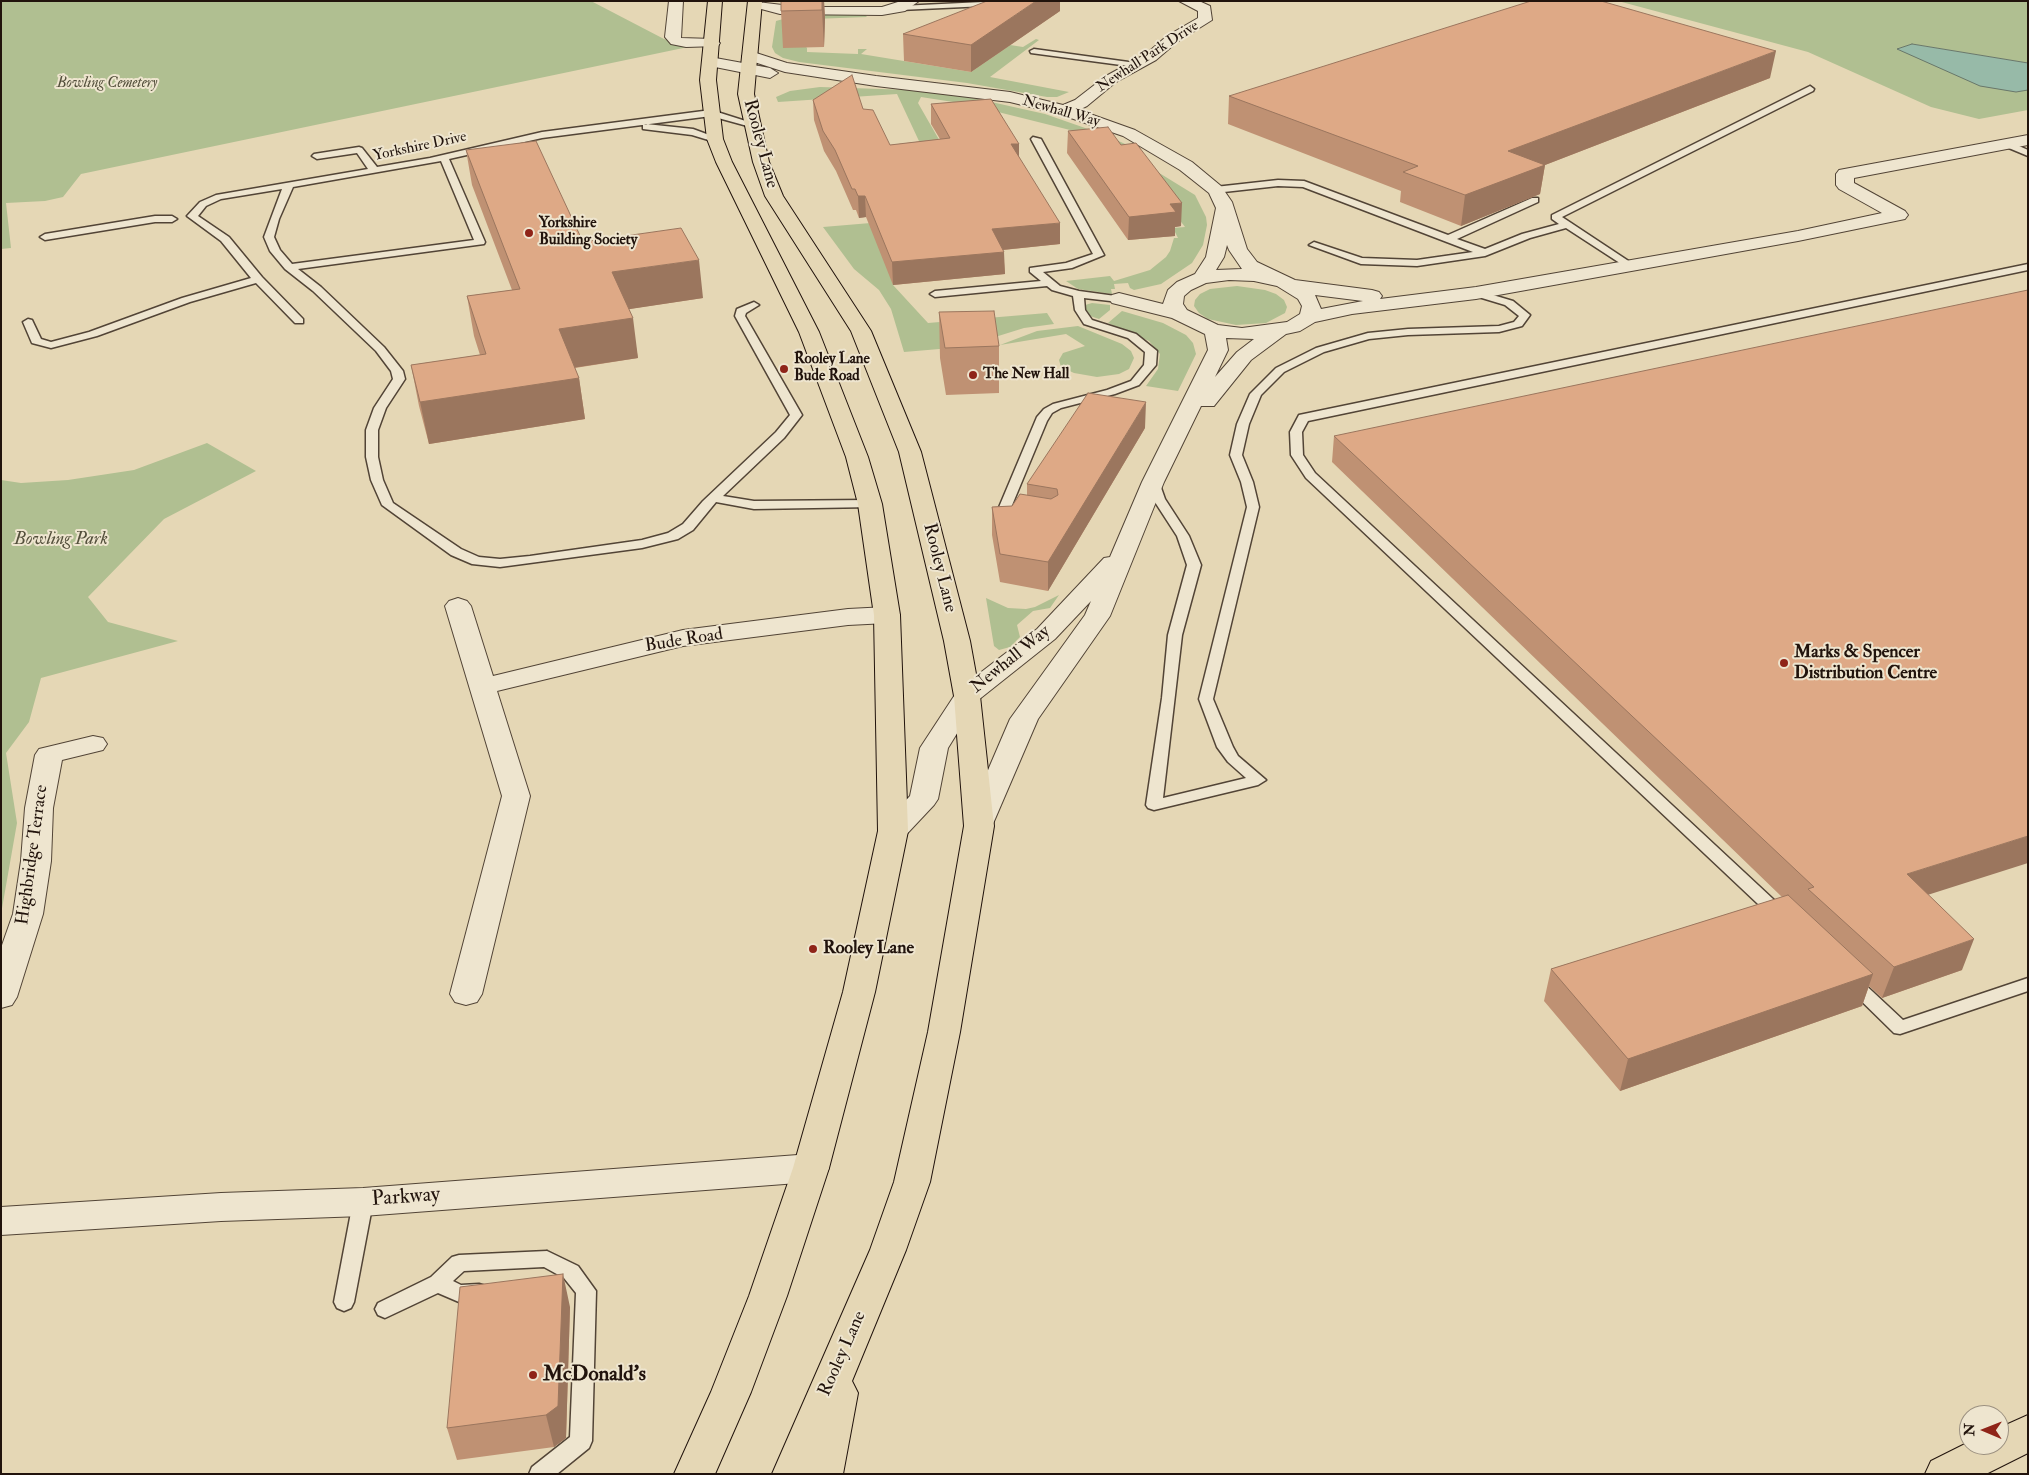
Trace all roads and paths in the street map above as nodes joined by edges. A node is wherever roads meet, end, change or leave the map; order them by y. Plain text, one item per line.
1 (676, 1) edge
2 (715, 1) edge
3 (1186, 1) edge
4 (755, 2) edge
5 (982, 4) edge
6 (906, 5) edge
7 (799, 11) junction
8 (879, 12) edge
9 (754, 25) junction
10 (1034, 51) dead end
11 (711, 52) junction
12 (749, 62) junction
13 (1136, 65) junction
14 (876, 81) junction
15 (792, 85) dead end
16 (1810, 89) dead end
17 (1064, 110) junction
18 (711, 113) junction
19 (616, 124) junction
20 (751, 124) junction
21 (715, 139) junction
22 (1036, 140) dead end
23 (2028, 140) edge
24 (515, 141) junction
25 (2007, 144) junction
26 (2028, 153) edge
27 (520, 154) edge
28 (317, 156) dead end
29 (444, 158) junction
30 (375, 171) junction
31 (288, 185) junction
32 (1219, 196) junction
33 (1535, 200) edge
34 (194, 214) junction
35 (1566, 225) junction
36 (45, 237) dead end
37 (1448, 239) junction
38 (1314, 245) dead end
39 (1485, 253) junction
40 (1629, 266) junction
41 (289, 267) junction
42 (2028, 267) edge
43 (1202, 278) junction
44 (258, 279) junction
45 (1049, 283) junction
46 (1289, 284) junction
47 (1476, 293) junction
48 (935, 294) dead end
49 (1078, 294) junction
50 (1175, 294) junction
51 (1119, 298) junction
52 (1433, 300) junction
53 (754, 305) dead end
54 (1179, 314) junction
55 (1309, 317) junction
56 (28, 322) dead end
57 (299, 322) dead end
58 (1215, 331) junction
59 (1279, 331) junction
60 (1168, 455) junction
61 (1153, 482) junction
62 (714, 498) junction
63 (870, 504) junction
64 (1032, 517) edge
65 (1122, 553) junction
66 (458, 606) dead end
67 (887, 615) junction
68 (484, 686) junction
69 (967, 696) junction
70 (93, 744) dead end
71 (979, 826) junction
72 (893, 831) junction
73 (1791, 926) edge
74 (1842, 973) edge
75 (2028, 984) edge
76 (466, 994) dead end
77 (1, 998) edge
78 (811, 1168) junction
79 (363, 1202) junction
80 (1, 1221) edge
81 (571, 1272) junction
82 (543, 1280) edge
83 (438, 1284) junction
84 (496, 1290) edge
85 (344, 1302) dead end
86 (385, 1309) dead end
87 (851, 1335) junction
88 (2028, 1433) edge
89 (540, 1474) edge
90 (694, 1474) edge
91 (792, 1474) edge
92 (822, 1474) edge
93 (1946, 1474) edge

1 - 11 street, Newhall Way
2 - 11 highway, Rooley Lane
3 - 13 street, Newhall Park Drive
4 - 7 street
4 - 9 highway, Rooley Lane
5 - 6 lane
6 - 8 street
7 - 8 street
7 - 9 street
9 - 12 highway, Rooley Lane
10 - 13 lane
11 - 12 street, Newhall Way
11 - 18 highway, Rooley Lane
12 - 14 street, Newhall Way
12 - 20 highway, Rooley Lane
13 - 17 street, Newhall Park Drive
14 - 15 street, Newhall Way
14 - 17 street, Newhall Way
16 - 35 lane
17 - 32 street, Newhall Way
18 - 19 lane, Yorkshire Drive
18 - 20 lane, Yorkshire Drive
18 - 21 highway, Rooley Lane
19 - 21 lane, Yorkshire Drive
19 - 24 lane, Yorkshire Drive
20 - 69 highway, Rooley Lane
21 - 63 highway, Rooley Lane
22 - 45 lane
23 - 25 street
24 - 27 lane
24 - 29 lane, Yorkshire Drive
25 - 26 lane
25 - 40 street
28 - 30 lane
29 - 30 lane, Yorkshire Drive
29 - 41 lane
30 - 31 lane, Yorkshire Drive
31 - 34 lane, Yorkshire Drive
31 - 41 lane
32 - 37 lane
32 - 43 street
32 - 46 street
33 - 37 lane
34 - 36 lane
34 - 44 lane
35 - 39 lane
35 - 40 lane
37 - 39 lane
38 - 39 lane
40 - 47 street
41 - 62 lane
42 - 73 lane
43 - 46 street
43 - 50 street
44 - 56 lane
44 - 57 lane
45 - 48 lane
45 - 49 lane
46 - 52 street
46 - 55 street
47 - 52 street
47 - 61 lane
49 - 51 lane
49 - 64 lane
50 - 51 street
50 - 54 street
51 - 54 street, Newhall Way
52 - 55 street, Newhall Way
53 - 62 lane
54 - 58 street, Newhall Way
55 - 59 street, Newhall Way
58 - 59 street, Newhall Way
58 - 60 street, Newhall Way
59 - 60 street, Newhall Way
60 - 61 street, Newhall Way
61 - 65 street, Newhall Way
62 - 63 lane
63 - 67 highway, Rooley Lane
65 - 69 street, Newhall Way
65 - 71 street, Newhall Way
66 - 68 street
67 - 68 street, Bude Road
67 - 72 highway, Rooley Lane
68 - 76 street
69 - 71 highway, Rooley Lane
69 - 72 street, Newhall Way
70 - 77 street, Highbridge Terrace
71 - 87 highway, Rooley Lane
72 - 78 highway, Rooley Lane
74 - 75 lane
78 - 79 street, Parkway
78 - 90 highway, Rooley Lane
79 - 80 street, Parkway
79 - 85 lane
81 - 82 lane
81 - 83 lane
81 - 89 lane
83 - 84 lane
83 - 86 lane
87 - 91 highway, Rooley Lane
87 - 92 highway
88 - 93 highway

